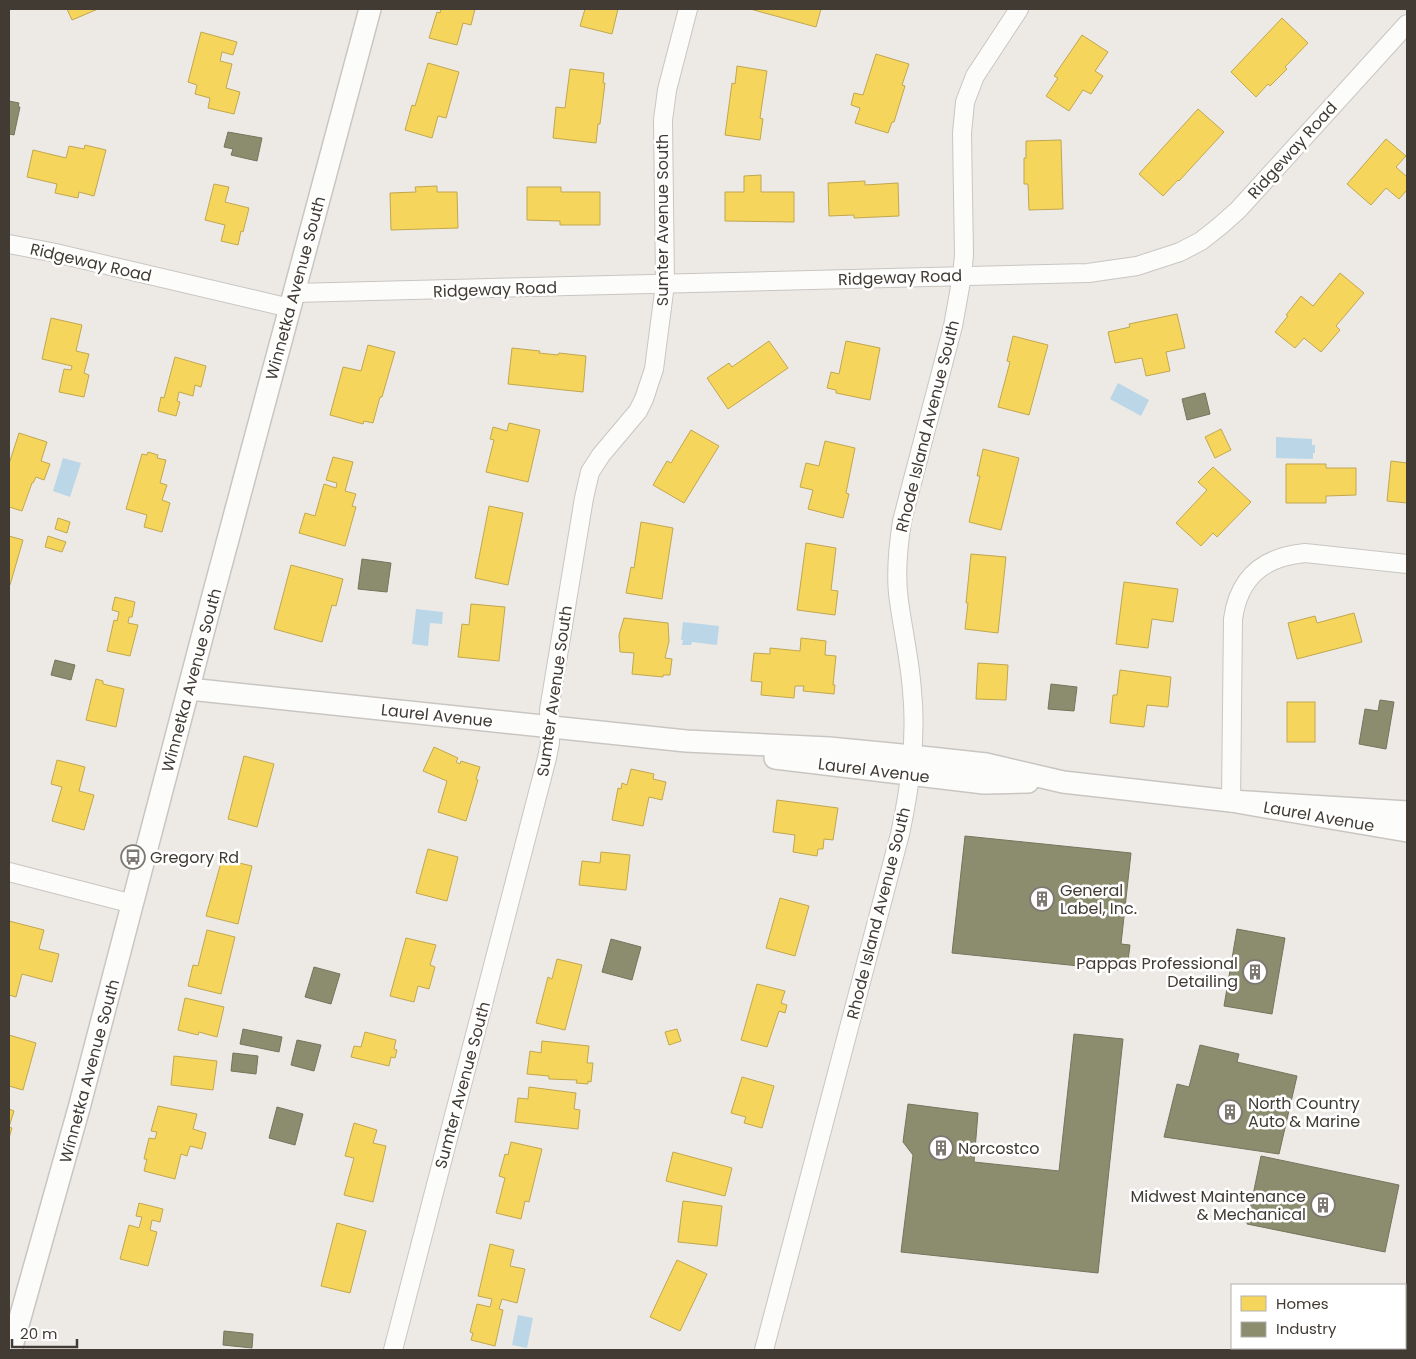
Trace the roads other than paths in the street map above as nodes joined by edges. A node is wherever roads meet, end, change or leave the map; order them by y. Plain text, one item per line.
1 (370, 9) edge
2 (688, 9) edge
3 (1019, 9) edge
4 (1405, 19) edge
5 (9, 244) edge
6 (962, 276) junction
7 (665, 284) junction
8 (292, 301) junction
9 (1407, 564) edge
10 (188, 690) junction
11 (550, 727) junction
12 (911, 765) junction
13 (1231, 801) junction
14 (1407, 812) edge
15 (1407, 831) edge
16 (9, 872) edge
17 (133, 904) junction
18 (11, 1350) edge
19 (393, 1350) edge
20 (764, 1350) edge

1 - 8 street, Winnetka Avenue South
2 - 7 street, Sumter Avenue South
3 - 6 street, Rhode Island Avenue South
4 - 6 street, Ridgeway Road
5 - 8 street, Ridgeway Road
6 - 7 street, Ridgeway Road
6 - 12 street, Rhode Island Avenue South
7 - 8 street, Ridgeway Road
7 - 11 street, Sumter Avenue South
8 - 10 street, Winnetka Avenue South
9 - 13 street
10 - 11 street, Laurel Avenue
10 - 17 street, Winnetka Avenue South
11 - 12 street, Laurel Avenue
11 - 19 street, Sumter Avenue South
12 - 13 street, Laurel Avenue
12 - 20 street, Rhode Island Avenue South
13 - 14 street, Laurel Avenue
13 - 15 street, Laurel Avenue
16 - 17 street
17 - 18 street, Winnetka Avenue South

